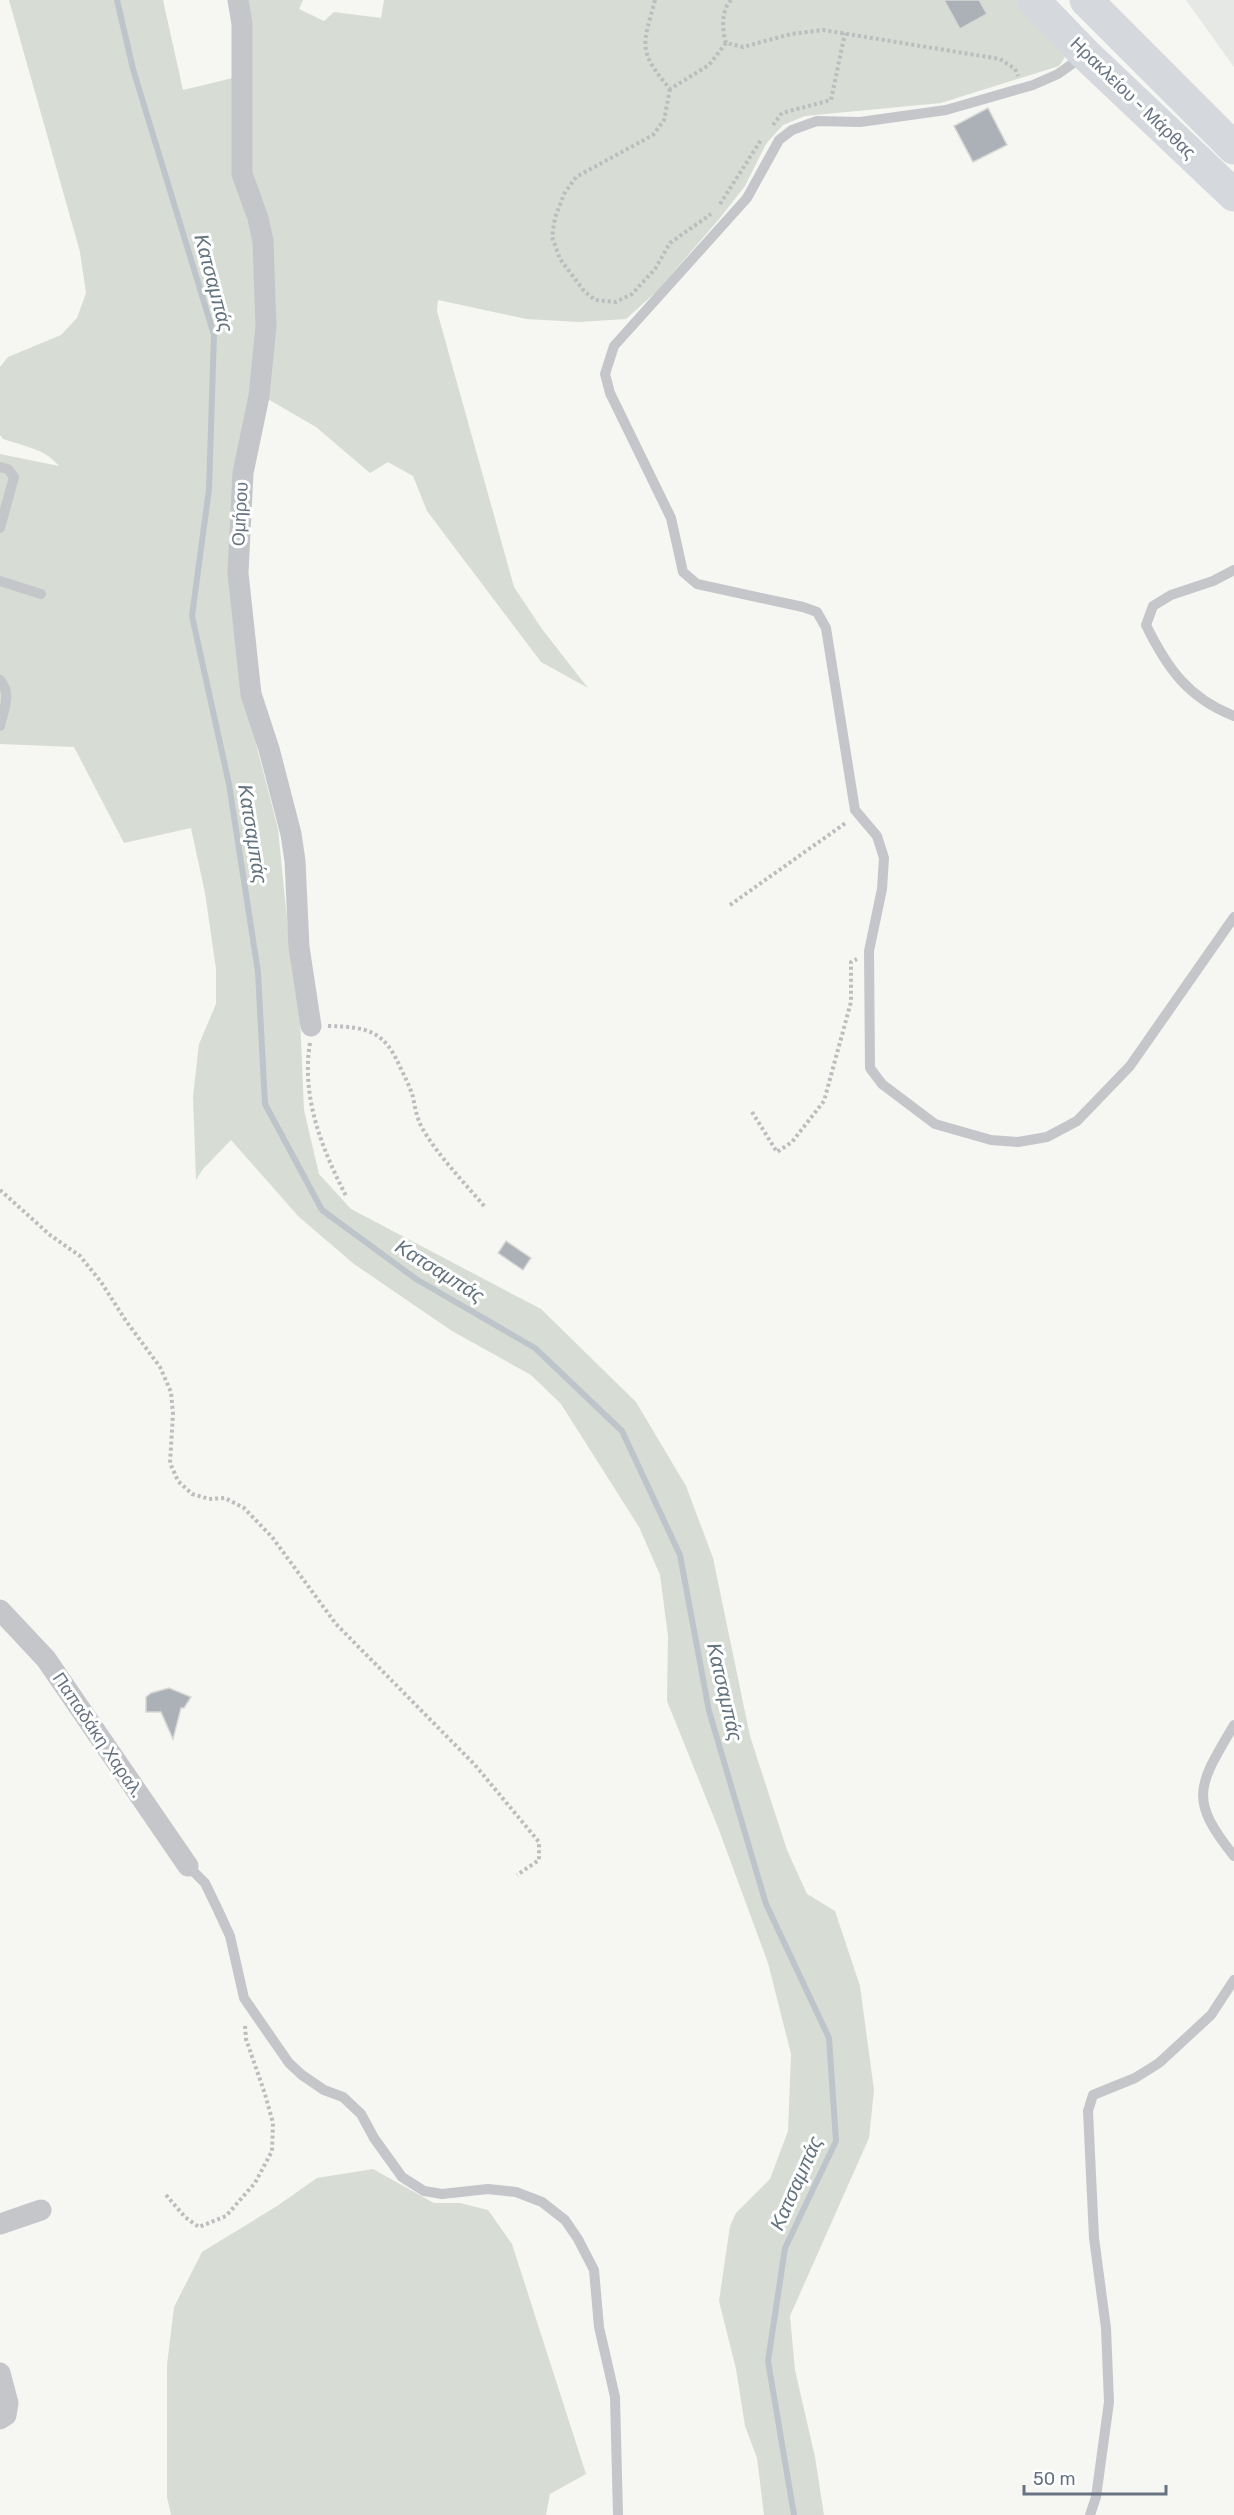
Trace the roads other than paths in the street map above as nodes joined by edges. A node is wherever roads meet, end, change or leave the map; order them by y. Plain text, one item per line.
1 (238, 0) edge
2 (1033, 0) edge
3 (1086, 0) edge
4 (1085, 54) junction
5 (1234, 148) edge
6 (1234, 195) edge
7 (0, 466) edge
8 (0, 528) edge
9 (1234, 570) edge
10 (0, 581) edge
11 (41, 594) dead end
12 (0, 680) edge
13 (1234, 716) edge
14 (0, 726) edge
15 (1234, 917) edge
16 (311, 1026) road end
17 (0, 1610) edge
18 (1234, 1725) edge
19 (1234, 1856) edge
20 (188, 1866) joint
21 (1234, 1980) edge
22 (41, 2211) dead end
23 (0, 2224) edge
24 (0, 2373) edge
25 (0, 2419) edge
26 (618, 2515) edge
27 (1090, 2515) edge

1 - 16 street, Ομήρου
2 - 4 main road, Ηρακλείου - Μάρθας
3 - 5 main road, Ηρακλείου - Μάρθας
4 - 6 main road, Ηρακλείου - Μάρθας
4 - 15 lane
7 - 8 lane
9 - 13 lane
10 - 11 lane
12 - 14 lane
17 - 20 street, Παπαδάκη Χαραλ.
18 - 19 lane
20 - 26 lane
21 - 27 lane
22 - 23 street
24 - 25 street

